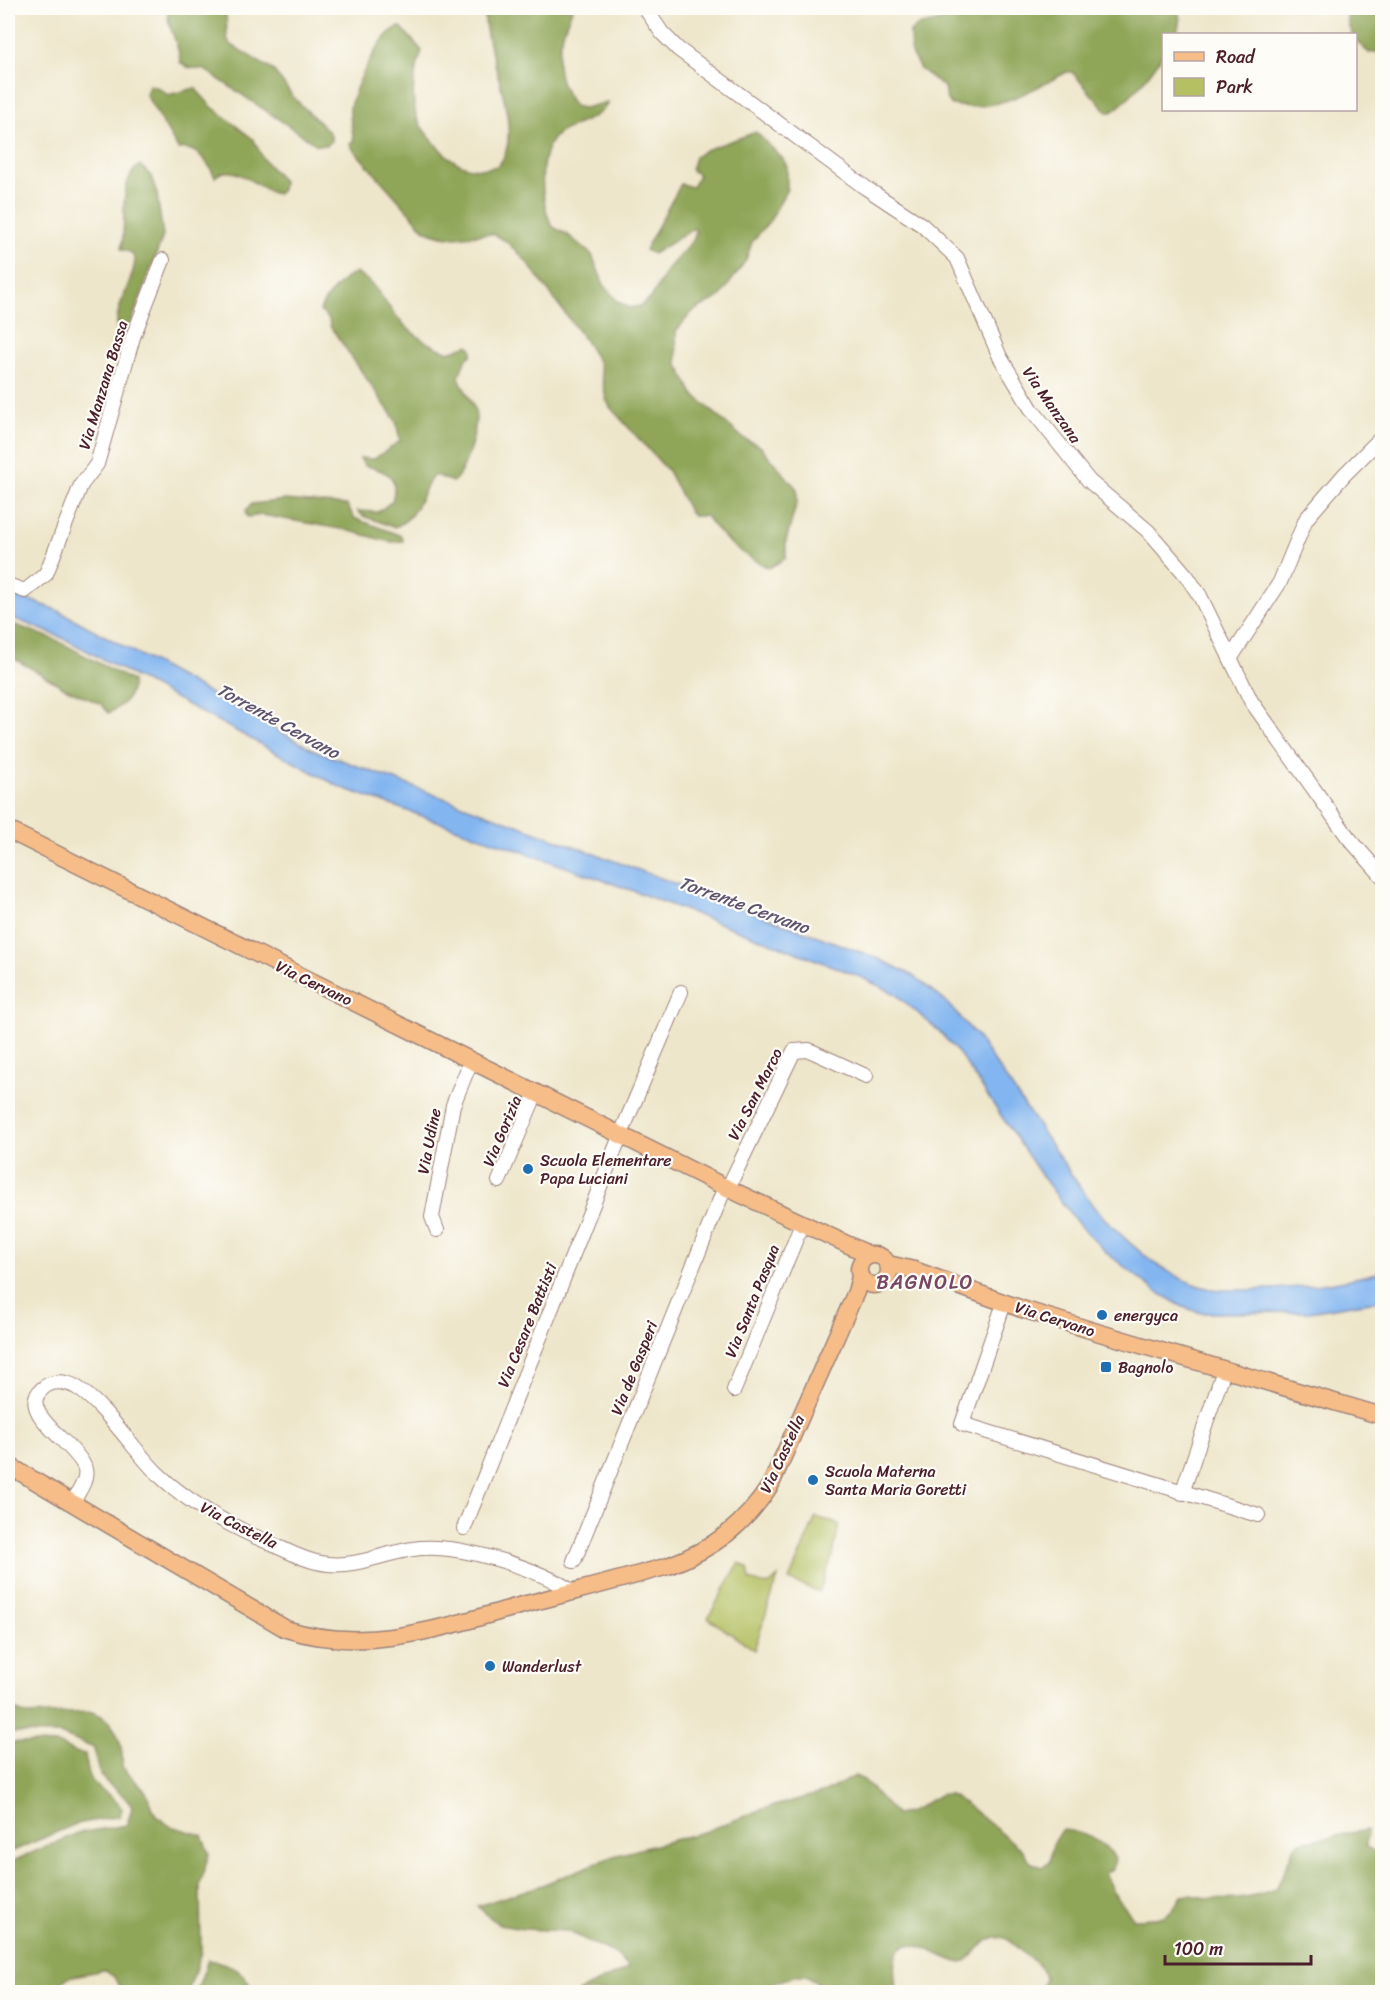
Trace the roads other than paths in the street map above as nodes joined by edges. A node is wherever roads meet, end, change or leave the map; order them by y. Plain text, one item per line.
1 (645, 8) edge
2 (163, 260) dead end
3 (1383, 437) edge
4 (8, 585) edge
5 (1230, 659) junction
6 (8, 830) edge
7 (1383, 876) edge
8 (681, 992) dead end
9 (471, 1061) junction
10 (866, 1076) dead end
11 (536, 1093) junction
12 (621, 1135) junction
13 (499, 1181) dead end
14 (726, 1188) junction
15 (802, 1224) junction
16 (437, 1230) dead end
17 (863, 1267) junction
18 (884, 1276) junction
19 (1000, 1312) dead end
20 (833, 1344) junction
21 (1224, 1370) junction
22 (734, 1390) dead end
23 (1383, 1416) edge
24 (8, 1465) edge
25 (1182, 1493) junction
26 (73, 1502) junction
27 (1258, 1515) dead end
28 (464, 1528) dead end
29 (574, 1562) dead end
30 (573, 1592) junction

1 - 5 street, Via Manzana
2 - 4 street, Via Manzana Bassa
3 - 5 street
5 - 7 street, Via Manzana
6 - 9 main road, Via Cervano
8 - 12 street
9 - 11 main road, Via Cervano
9 - 16 street, Via Udine
10 - 14 street, Via San Marco
11 - 12 main road, Via Cervano
11 - 13 street, Via Gorizia
12 - 14 main road, Via Cervano
12 - 28 street, Via Cesare Battisti
14 - 15 main road, Via Cervano
14 - 29 street, Via de Gasperi
15 - 17 main road, Via Cervano
15 - 22 street, Via Santa Pasqua
17 - 18 main road
17 - 18 main road
17 - 20 main road
18 - 20 main road
18 - 21 main road, Via Cervano
19 - 25 street, Via Cervano
20 - 30 main road, Via Castella
21 - 23 main road, Via Cervano
21 - 25 street
24 - 26 main road, Via Castella
25 - 27 street, Via Cervano
26 - 30 main road, Via Castella
26 - 30 street, Via Castella

